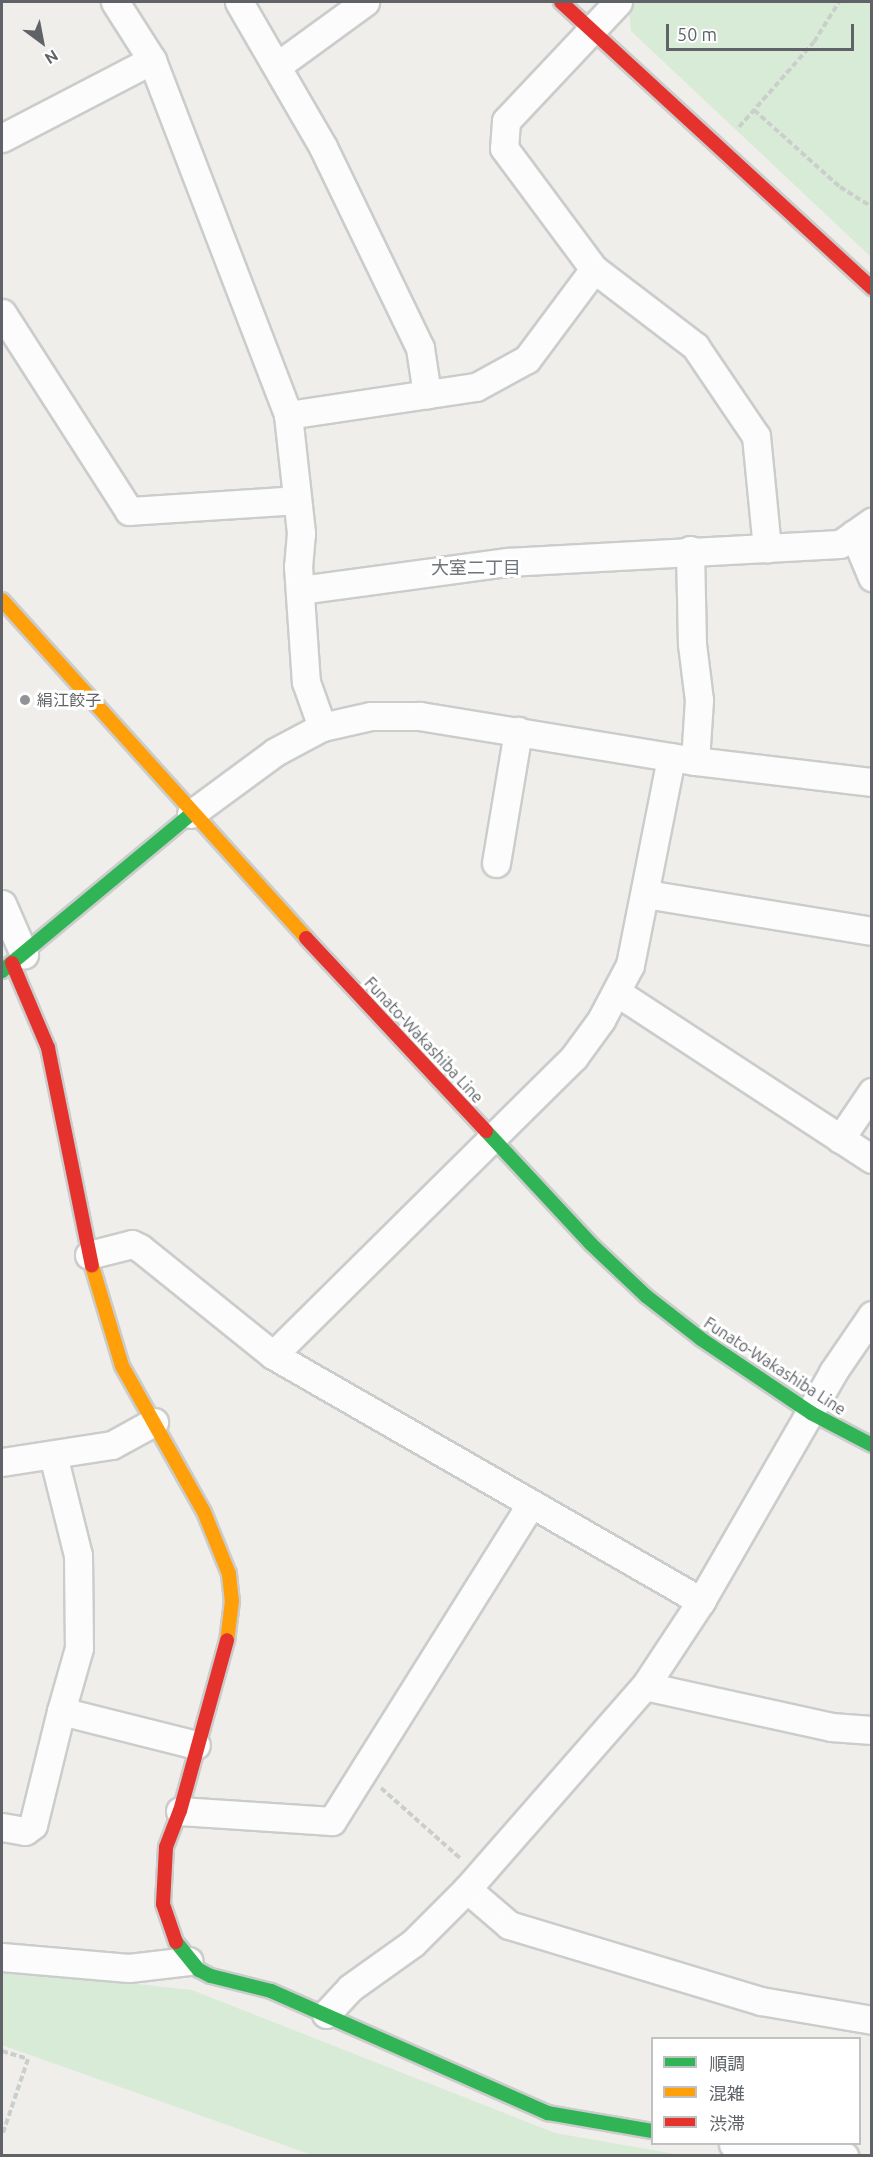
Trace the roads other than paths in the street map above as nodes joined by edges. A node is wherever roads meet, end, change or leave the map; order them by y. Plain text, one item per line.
1 (116, 2) edge
2 (239, 2) edge
3 (365, 2) edge
4 (561, 2) edge
5 (618, 2) edge
6 (592, 30) junction
7 (152, 60) junction
8 (277, 66) junction
9 (2, 138) edge
10 (594, 269) junction
11 (872, 288) edge
12 (2, 313) edge
13 (427, 394) junction
14 (288, 415) junction
15 (297, 500) junction
16 (863, 528) edge
17 (766, 548) junction
18 (690, 550) junction
19 (872, 577) edge
20 (300, 590) junction
21 (2, 600) edge
22 (322, 727) junction
23 (518, 731) junction
24 (683, 759) junction
25 (872, 782) edge
26 (191, 814) junction
27 (496, 863) dead end
28 (646, 894) junction
29 (2, 904) edge
30 (872, 931) edge
31 (12, 963) edge
32 (618, 993) junction
33 (872, 1092) edge
34 (491, 1137) junction
35 (840, 1139) junction
36 (872, 1159) edge
37 (89, 1255) junction
38 (872, 1315) edge
39 (273, 1355) junction
40 (811, 1413) junction
41 (154, 1422) junction
42 (872, 1445) edge
43 (53, 1455) junction
44 (2, 1462) edge
45 (531, 1504) junction
46 (701, 1600) junction
47 (645, 1686) junction
48 (61, 1711) junction
49 (872, 1730) edge
50 (196, 1745) junction
51 (180, 1811) junction
52 (2, 1827) edge
53 (473, 1882) junction
54 (2, 1957) edge
55 (189, 1961) junction
56 (326, 2014) junction
57 (872, 2020) edge
58 (651, 2131) edge
59 (742, 2145) edge
60 (844, 2156) edge

1 - 7 street
2 - 8 street
3 - 8 street
4 - 6 street
5 - 6 street
6 - 10 street
6 - 11 street
7 - 9 street
7 - 14 street
8 - 13 street
10 - 13 street
10 - 17 street
12 - 15 street
13 - 14 street
14 - 15 street
15 - 20 street
16 - 17 street
16 - 19 street
17 - 18 street
18 - 20 street
18 - 24 street
20 - 22 street
21 - 26 street, Funato-Wakashiba Line
22 - 23 street
22 - 26 street
23 - 24 street
23 - 27 street
24 - 25 street
24 - 28 street
26 - 31 street
26 - 34 street, Funato-Wakashiba Line
28 - 30 street
28 - 32 street
29 - 31 street
31 - 37 street
32 - 34 street
32 - 35 street
33 - 35 street
34 - 39 street
34 - 40 street, Funato-Wakashiba Line
35 - 36 street
37 - 39 street
37 - 41 street
38 - 40 street
39 - 45 street
40 - 42 street, Funato-Wakashiba Line
40 - 46 street
41 - 43 street
41 - 50 street
43 - 44 street
43 - 48 street
45 - 46 street
45 - 51 street
46 - 47 street
47 - 49 street
47 - 53 street
48 - 50 street
48 - 52 street
50 - 51 street
51 - 55 street
53 - 56 street
53 - 57 street
54 - 55 street
55 - 56 street
56 - 58 street
59 - 60 street

